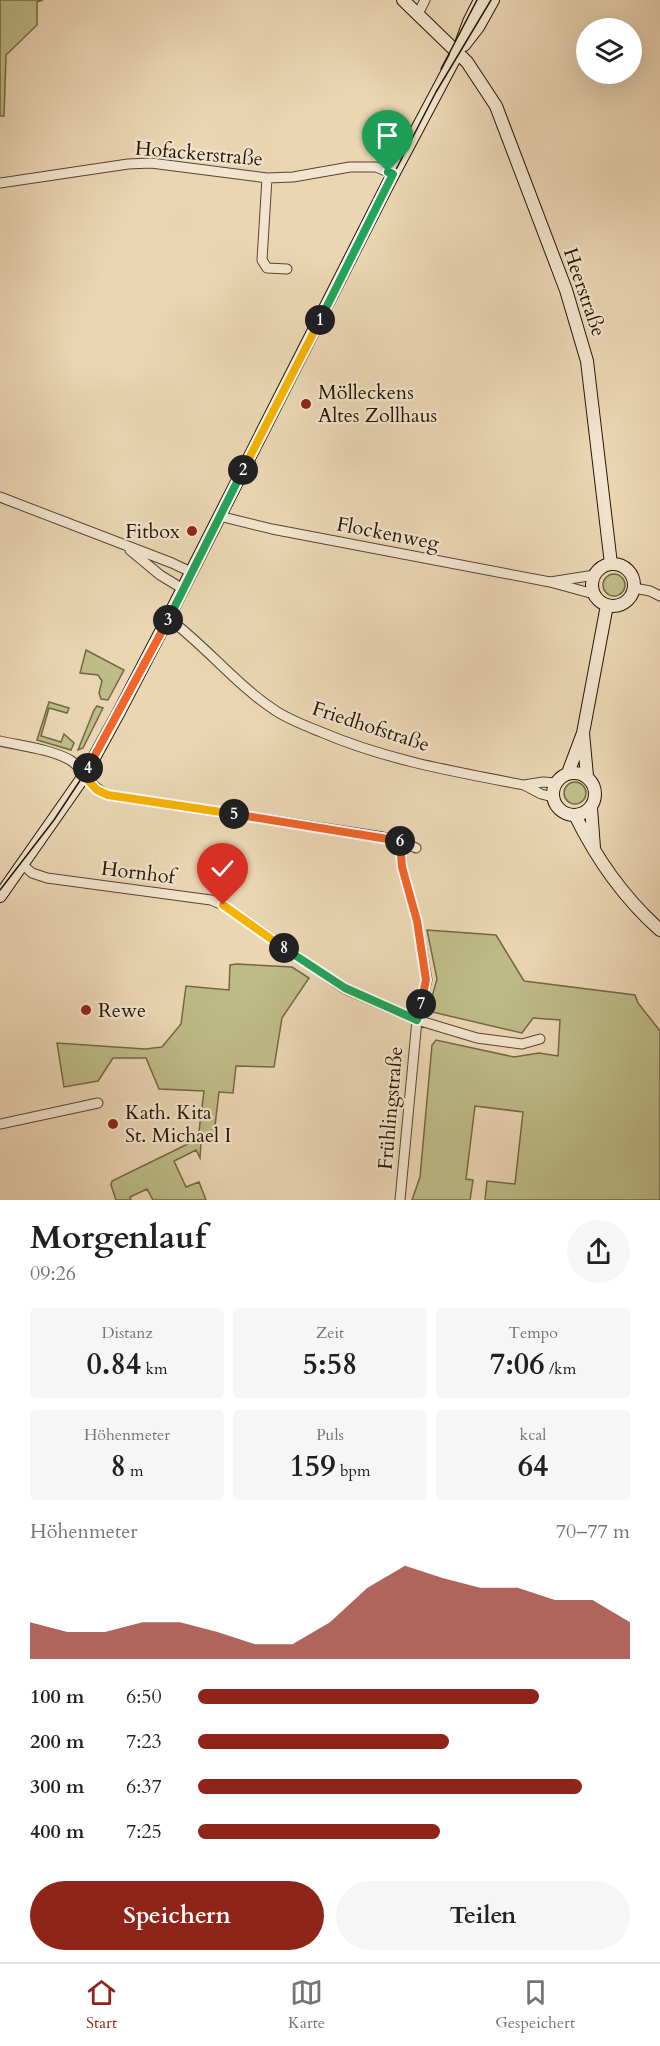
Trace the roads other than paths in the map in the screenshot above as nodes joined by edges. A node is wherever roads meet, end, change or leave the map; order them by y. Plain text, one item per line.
1 (403, 0) edge
2 (425, 0) edge
3 (480, 0) edge
4 (494, 0) edge
5 (418, 14) junction
6 (458, 52) junction
7 (393, 174) junction
8 (267, 178) junction
9 (0, 183) edge
10 (287, 269) dead end
11 (0, 497) edge
12 (219, 516) junction
13 (123, 545) junction
14 (611, 564) junction
15 (191, 572) junction
16 (595, 575) junction
17 (550, 582) junction
18 (634, 588) junction
19 (183, 589) junction
20 (594, 594) junction
21 (660, 596) edge
22 (607, 605) junction
23 (168, 618) junction
24 (583, 733) junction
25 (0, 741) edge
26 (568, 773) junction
27 (84, 776) junction
28 (587, 777) junction
29 (556, 783) junction
30 (524, 786) junction
31 (553, 797) junction
32 (591, 808) junction
33 (575, 815) junction
34 (401, 841) junction
35 (416, 848) dead end
36 (594, 849) junction
37 (23, 865) junction
38 (0, 896) edge
39 (660, 930) edge
40 (417, 1020) junction
41 (540, 1039) dead end
42 (98, 1103) dead end
43 (0, 1124) edge
44 (400, 1200) edge

1 - 5 street, Heerstraße
2 - 5 street
3 - 6 street
4 - 6 street
5 - 6 street, Heerstraße
6 - 7 street
6 - 14 street, Heerstraße
7 - 8 street, Hofackerstraße
7 - 12 street
8 - 9 street, Hofackerstraße
8 - 10 street
11 - 13 street
12 - 15 street
12 - 17 street, Flockenweg
13 - 15 street
13 - 19 street
14 - 16 street
14 - 18 street
15 - 19 street
16 - 17 street, Flockenweg
16 - 20 street
17 - 20 street, Flockenweg
18 - 21 street
18 - 22 street
19 - 23 street
20 - 22 street
22 - 24 street
23 - 27 street
23 - 30 street, Friedhofstraße
24 - 26 street
24 - 28 street
25 - 27 street
26 - 28 street
26 - 29 street
27 - 34 street
27 - 37 street
28 - 32 street, Friedhofstraße
29 - 30 street, Friedhofstraße
29 - 31 street
30 - 31 street, Friedhofstraße
31 - 33 street, Friedhofstraße
32 - 33 street
32 - 36 street, Friedhofstraße
33 - 36 street, Friedhofstraße
34 - 35 street
34 - 40 street, Frühlingstraße
36 - 39 street, Friedhofstraße
37 - 38 street
37 - 40 street, Hornhof
40 - 41 street, Hornhof
40 - 44 street, Frühlingstraße
42 - 43 street

